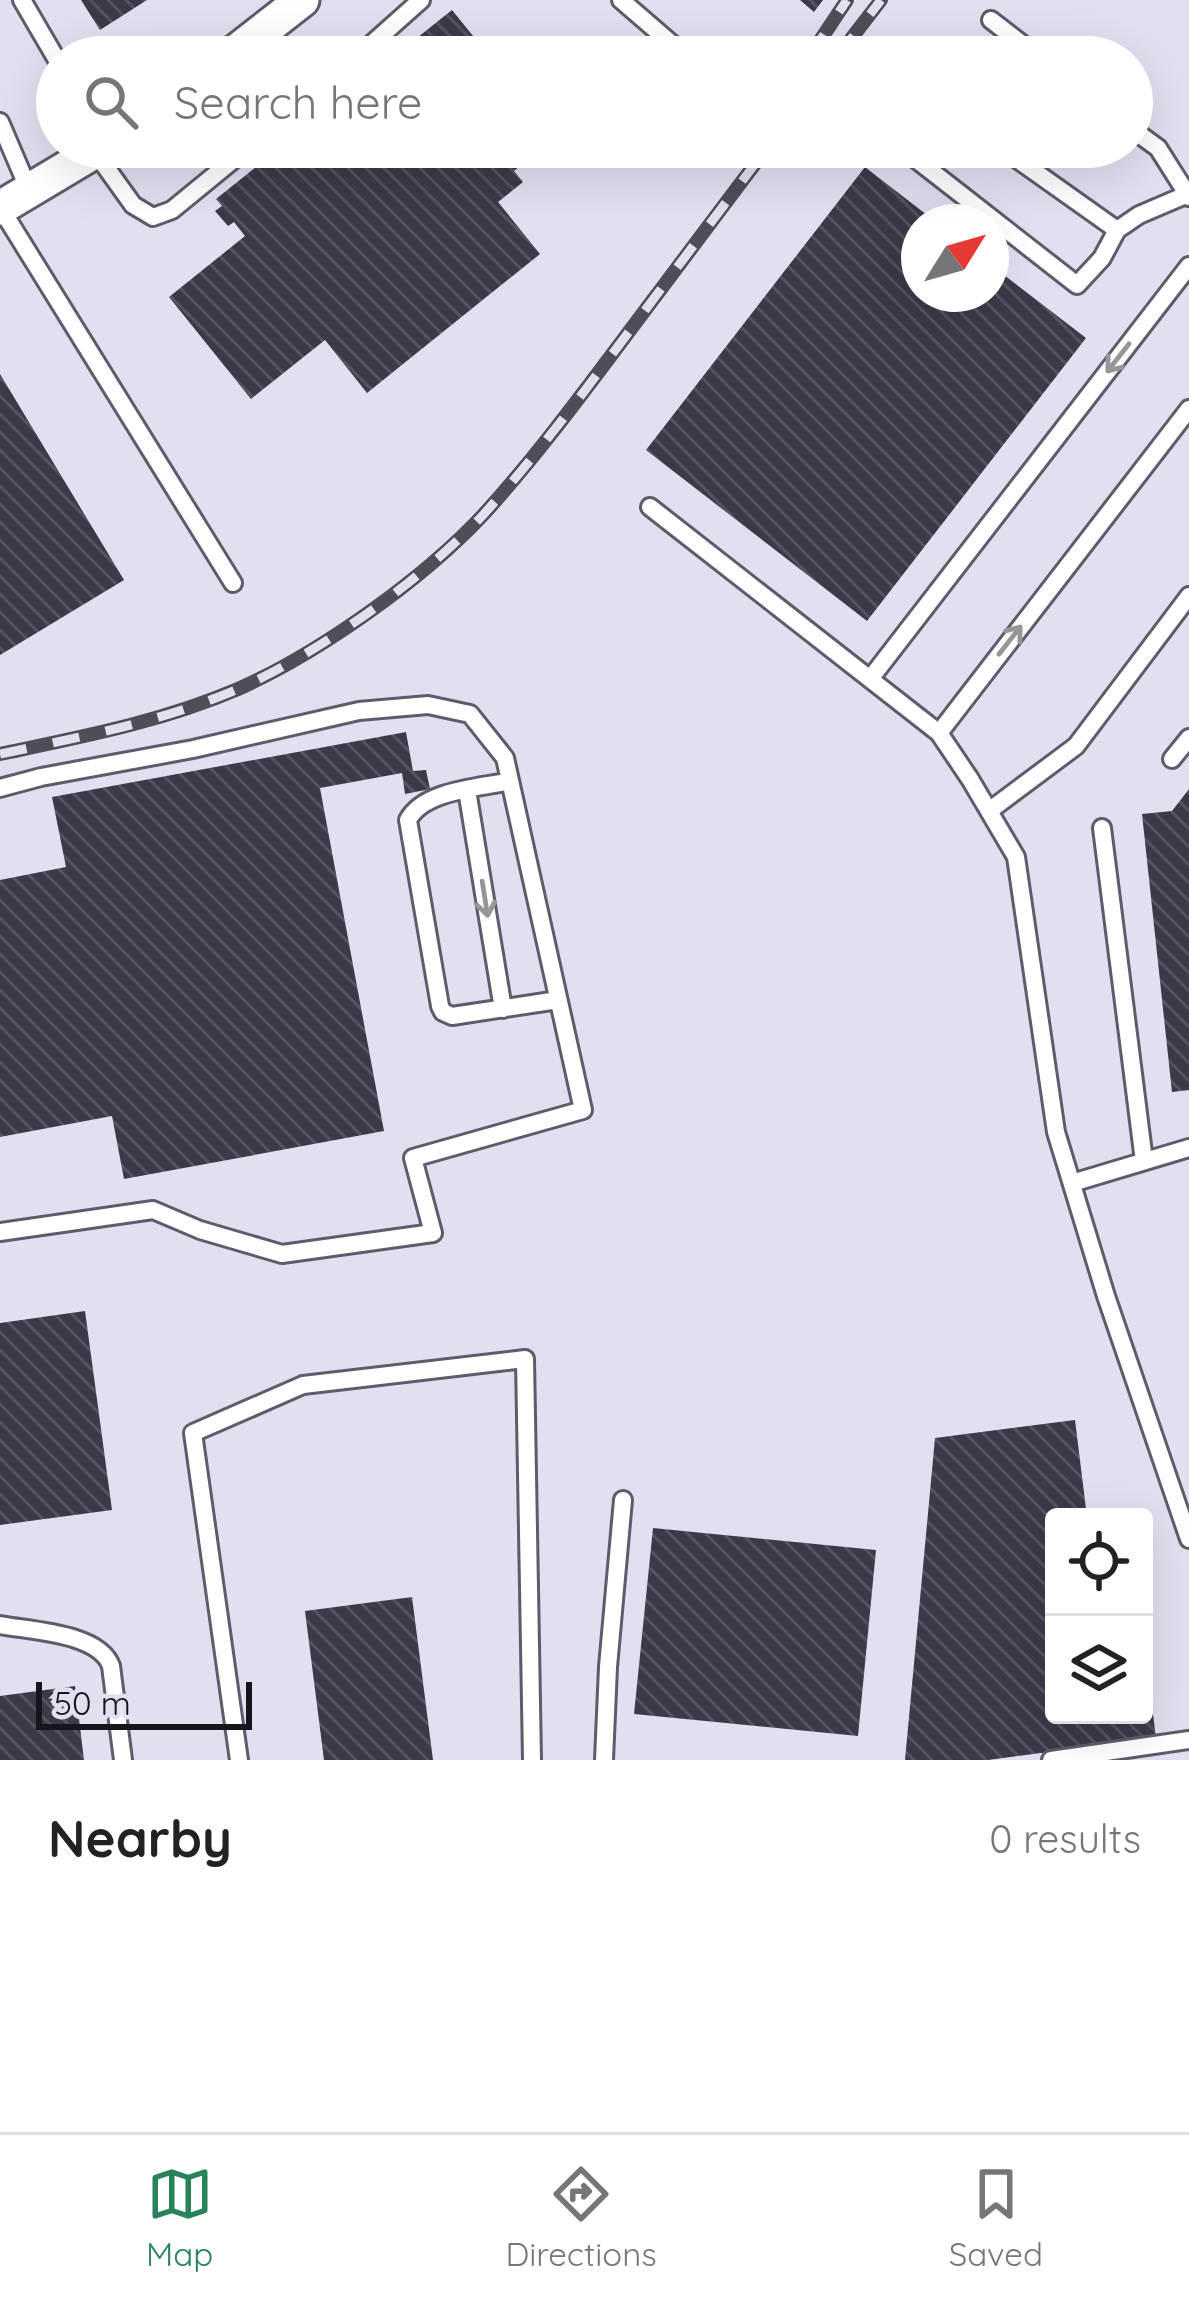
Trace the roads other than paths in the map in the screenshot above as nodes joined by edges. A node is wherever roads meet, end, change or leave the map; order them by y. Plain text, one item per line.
1 (22, 0) edge
2 (421, 0) edge
3 (620, 0) edge
4 (300, 1) edge
5 (991, 20) dead end
6 (43, 36) edge
7 (256, 36) edge
8 (381, 36) edge
9 (662, 36) edge
10 (1012, 36) edge
11 (0, 122) edge
12 (1153, 144) edge
13 (66, 168) edge
14 (110, 168) edge
15 (223, 168) edge
16 (926, 168) edge
17 (1030, 168) edge
18 (1188, 196) edge
19 (10, 202) edge
20 (1118, 230) junction
21 (1189, 266) edge
22 (1189, 409) edge
23 (650, 507) dead end
24 (233, 584) dead end
25 (1189, 596) edge
26 (870, 679) junction
27 (939, 733) junction
28 (1189, 738) edge
29 (1172, 759) dead end
30 (510, 781) junction
31 (0, 788) edge
32 (467, 790) junction
33 (989, 811) junction
34 (1102, 828) dead end
35 (558, 1000) junction
36 (503, 1009) junction
37 (1189, 1148) edge
38 (1144, 1161) junction
39 (1072, 1183) junction
40 (0, 1232) edge
41 (623, 1500) dead end
42 (1189, 1539) edge
43 (0, 1625) edge
44 (1189, 1741) edge
45 (123, 1760) edge
46 (239, 1760) edge
47 (532, 1760) edge
48 (604, 1760) edge
49 (1051, 1760) edge

1 - 6 lane
2 - 8 lane
3 - 9 lane
4 - 7 street
5 - 10 lane
11 - 19 lane
12 - 18 lane
13 - 19 street
14 - 15 lane
16 - 20 lane
17 - 20 lane
18 - 20 lane
19 - 24 lane
21 -> 26 lane
27 -> 22 lane
23 - 26 lane
25 - 33 lane
26 - 27 lane
27 - 33 lane
28 - 29 lane
30 - 31 lane
30 - 32 lane
30 - 35 lane
32 -> 36 lane
32 - 36 lane
33 - 39 lane
34 - 38 lane
35 - 36 lane
35 - 40 lane
37 - 38 lane
38 - 39 lane
39 - 42 lane
41 - 48 lane
43 - 45 lane
44 - 49 lane
46 - 47 lane

